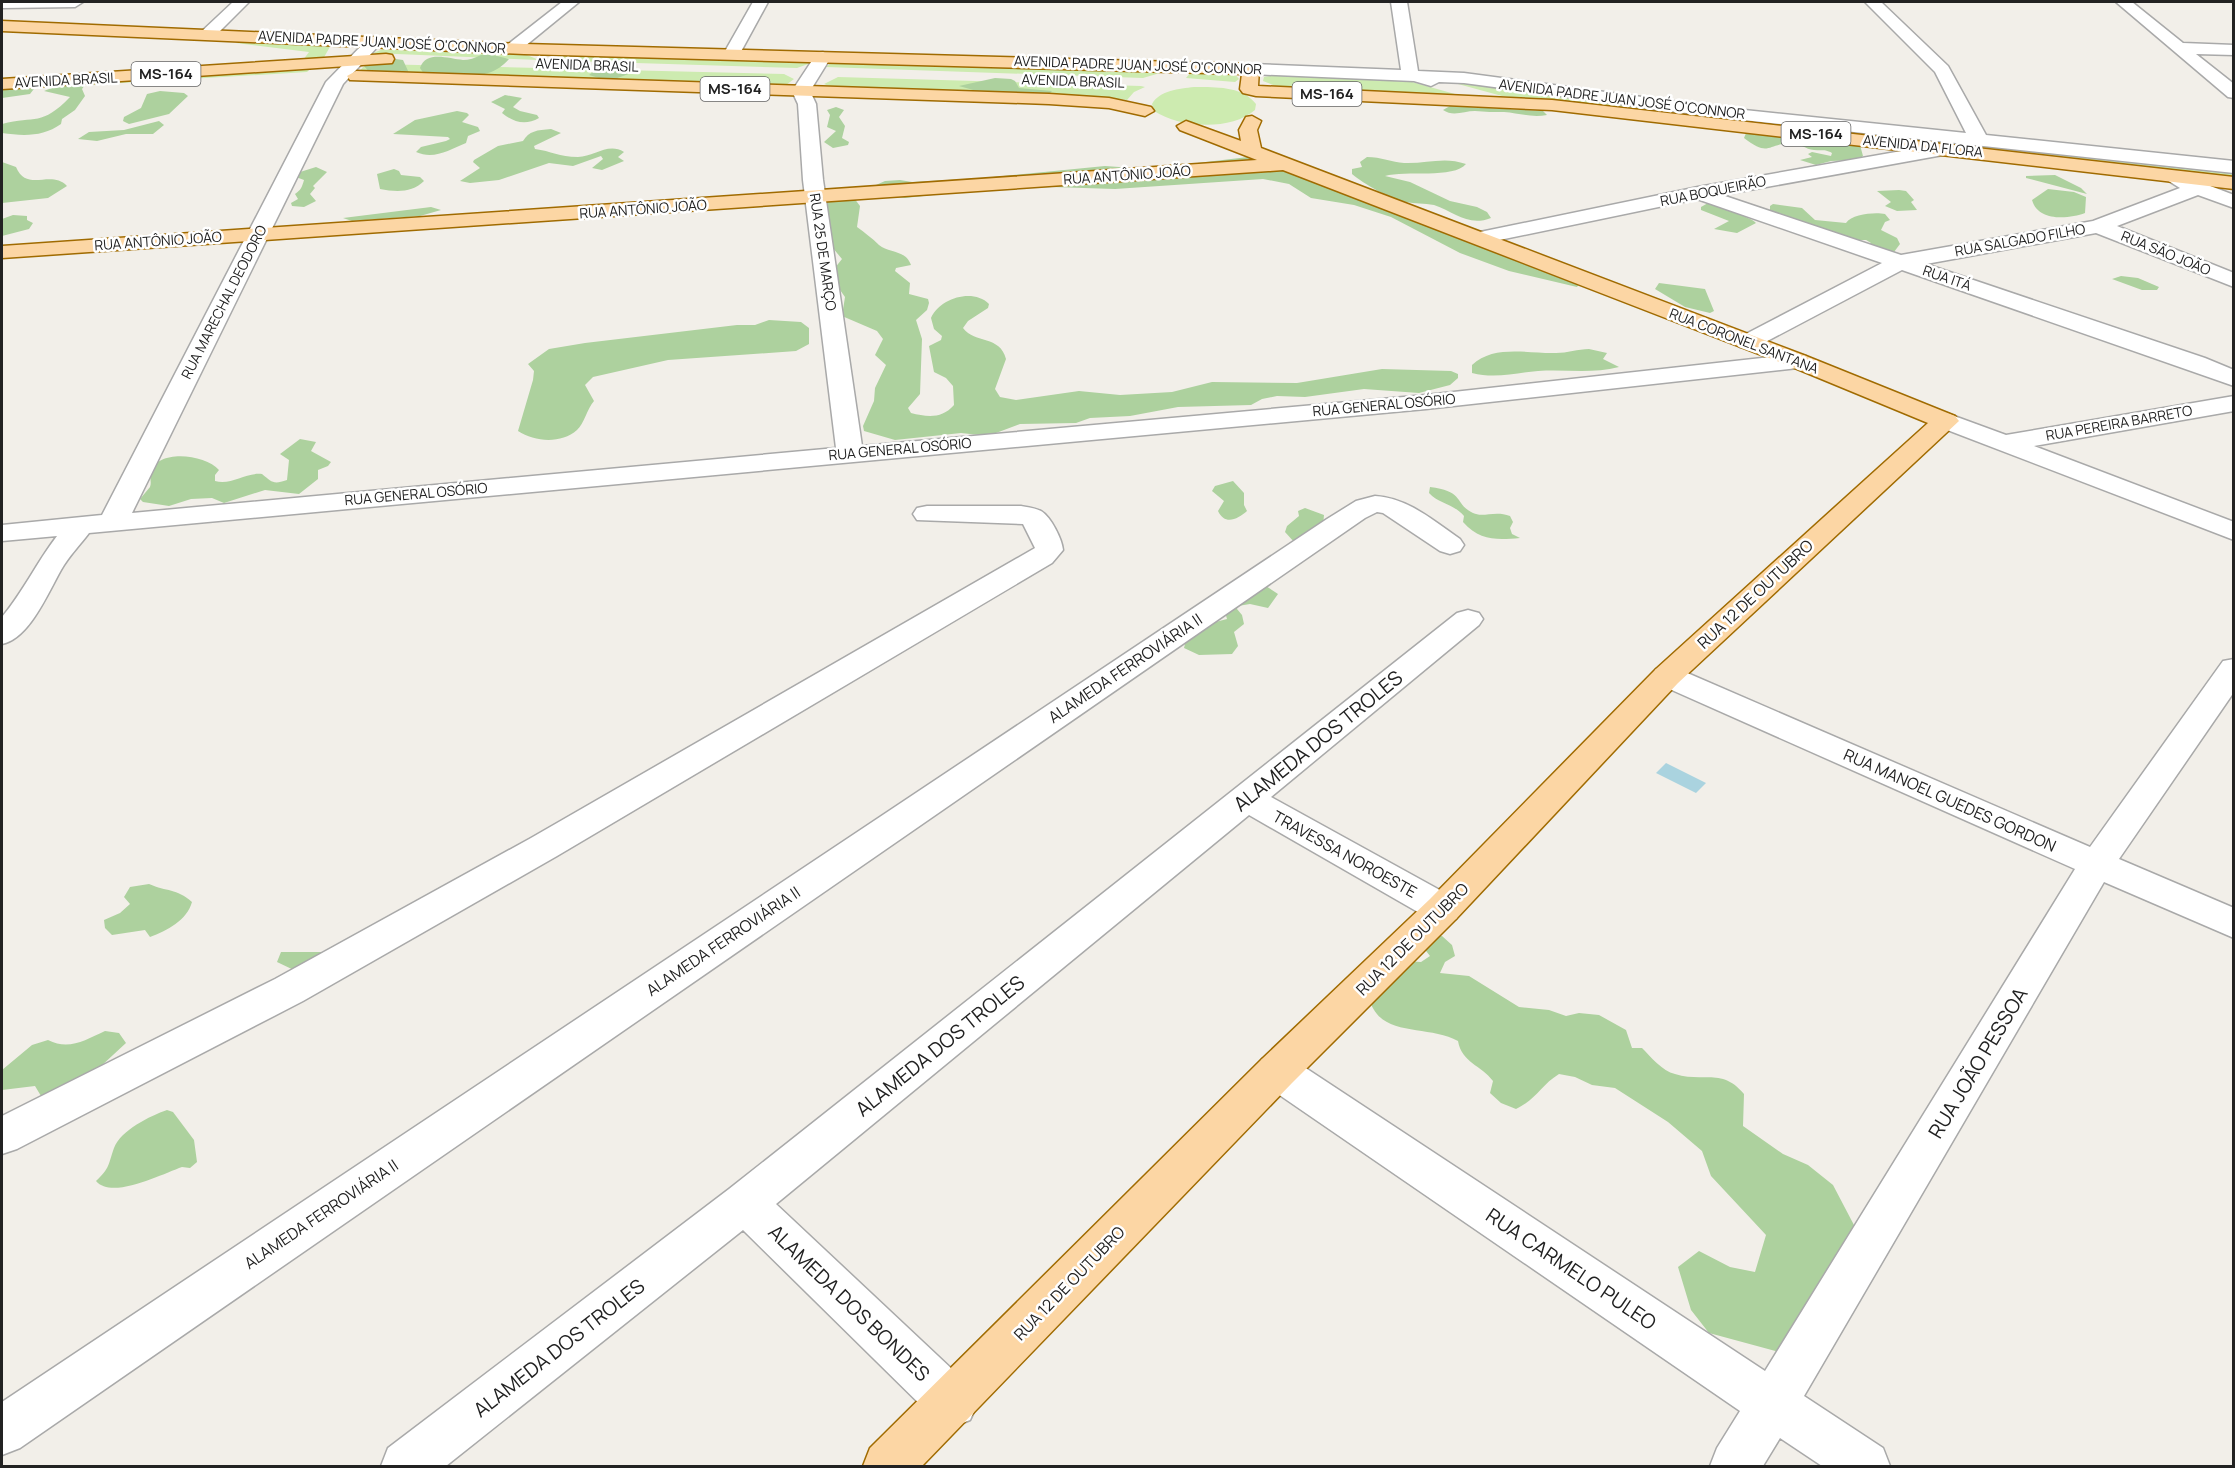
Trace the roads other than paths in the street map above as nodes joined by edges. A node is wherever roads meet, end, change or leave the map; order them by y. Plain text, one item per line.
1 (75, 2) edge
2 (241, 2) edge
3 (571, 2) edge
4 (760, 2) edge
5 (1399, 2) edge
6 (1873, 2) edge
7 (2123, 2) edge
8 (2, 3) edge
9 (2, 26) edge
10 (207, 35) junction
11 (347, 40) junction
12 (374, 42) junction
13 (2179, 48) junction
14 (519, 49) junction
15 (2234, 50) edge
16 (732, 53) junction
17 (356, 62) junction
18 (559, 64) junction
19 (818, 64) junction
20 (1179, 67) junction
21 (1251, 69) junction
22 (333, 74) junction
23 (1410, 74) junction
24 (2, 84) edge
25 (1253, 90) junction
26 (801, 91) junction
27 (2, 93) edge
28 (2234, 93) edge
29 (1397, 98) junction
30 (1498, 102) junction
31 (1153, 106) junction
32 (1270, 113) junction
33 (1186, 126) junction
34 (1978, 140) junction
35 (1947, 149) junction
36 (1253, 153) junction
37 (1284, 164) junction
38 (2234, 167) edge
39 (2163, 174) junction
40 (2234, 183) edge
41 (2198, 188) junction
42 (815, 189) junction
43 (1698, 194) junction
44 (2234, 202) edge
45 (262, 226) junction
46 (2098, 226) junction
47 (1480, 238) junction
48 (2, 239) edge
49 (2, 252) edge
50 (1900, 262) junction
51 (2234, 281) edge
52 (1748, 342) junction
53 (1798, 361) junction
54 (2234, 379) edge
55 (2234, 403) edge
56 (1946, 421) junction
57 (2004, 443) junction
58 (850, 454) junction
59 (927, 514) dead end
60 (113, 522) junction
61 (81, 525) junction
62 (2234, 532) edge
63 (2, 533) edge
64 (1450, 545) dead end
65 (1468, 619) dead end
66 (2, 635) edge
67 (2234, 668) edge
68 (1666, 676) junction
69 (1248, 799) junction
70 (2097, 864) junction
71 (1443, 909) junction
72 (2234, 924) edge
73 (1277, 1071) junction
74 (2, 1136) edge
75 (745, 1203) junction
76 (953, 1402) junction
77 (1772, 1405) junction
78 (2, 1431) edge
79 (406, 1467) edge
80 (888, 1467) edge
81 (1735, 1467) edge
82 (1865, 1467) edge

1 - 8 street
2 - 10 street
3 - 14 street
4 - 16 street
5 - 23 street
6 - 34 street
7 - 13 street
9 - 10 main road, AVENIDA PADRE JUAN JOSÉ O'CONNOR
10 - 11 main road, AVENIDA PADRE JUAN JOSÉ O'CONNOR
11 - 12 main road, AVENIDA PADRE JUAN JOSÉ O'CONNOR
11 - 22 street, RUA MARECHAL DEODORO
12 - 14 main road, AVENIDA PADRE JUAN JOSÉ O'CONNOR
12 - 17 street, RUA MARECHAL DEODORO
13 - 15 street
13 - 28 street
14 - 16 main road, AVENIDA PADRE JUAN JOSÉ O'CONNOR
14 - 18 main road
16 - 19 main road, AVENIDA PADRE JUAN JOSÉ O'CONNOR
17 - 18 main road, AVENIDA BRASIL / MS-164
17 - 22 street, RUA MARECHAL DEODORO
18 - 19 main road, AVENIDA BRASIL / MS-164
19 - 20 main road, AVENIDA PADRE JUAN JOSÉ O'CONNOR
19 - 26 street
19 - 31 main road, AVENIDA BRASIL / MS-164
20 - 21 main road, AVENIDA PADRE JUAN JOSÉ O'CONNOR
20 - 25 main road, MS-164
21 - 23 street, AVENIDA PADRE JUAN JOSÉ O'CONNOR
21 - 25 main road
22 - 24 main road, AVENIDA BRASIL / MS-164
22 - 26 main road, AVENIDA BRASIL / MS-164
22 - 27 main road, AVENIDA BRASIL / MS-164
22 - 45 street, RUA MARECHAL DEODORO
23 - 30 street
23 - 34 street, AVENIDA PADRE JUAN JOSÉ O'CONNOR
25 - 29 main road, AVENIDA DA FLORA / MS-164
25 - 32 main road
26 - 31 main road, AVENIDA BRASIL / MS-164
26 - 42 street, RUA 25 DE MARÇO
29 - 30 main road, AVENIDA DA FLORA / MS-164
29 - 32 main road, AVENIDA DA FLORA / MS-164
30 - 35 main road, AVENIDA DA FLORA / MS-164
31 - 33 main road, MS-164
32 - 33 main road, MS-164
32 - 36 main road
33 - 36 main road, RUA CORONEL SANTANA
34 - 38 street, AVENIDA PADRE JUAN JOSÉ O'CONNOR
35 - 39 main road, AVENIDA DA FLORA / MS-164
35 - 43 street, RUA BOQUEIRÃO
36 - 37 main road, RUA CORONEL SANTANA
36 - 42 main road, RUA ANTÔNIO JOÃO
37 - 42 main road, RUA ANTÔNIO JOÃO
37 - 47 main road, RUA CORONEL SANTANA
39 - 40 main road, AVENIDA DA FLORA / MS-164
39 - 41 street
41 - 44 street
41 - 46 street, RUA SALGADO FILHO
42 - 45 main road, RUA ANTÔNIO JOÃO
42 - 58 street, RUA 25 DE MARÇO
43 - 47 street, RUA BOQUEIRÃO
43 - 50 street, RUA ITÁ
45 - 48 main road, RUA ANTÔNIO JOÃO
45 - 49 main road, RUA ANTÔNIO JOÃO
45 - 60 street, RUA MARECHAL DEODORO
46 - 50 street, RUA SALGADO FILHO
46 - 51 street, RUA SÃO JOÃO
47 - 52 main road, RUA CORONEL SANTANA
50 - 52 street, RUA SALGADO FILHO
50 - 54 street, RUA ITÁ
52 - 53 main road, RUA CORONEL SANTANA
53 - 56 main road, RUA CORONEL SANTANA
53 - 58 street, RUA GENERAL OSÓRIO
55 - 57 street, RUA PEREIRA BARRETO
56 - 57 street, RUA CORONEL SANTANA
56 - 68 main road, RUA 12 DE OUTUBRO
57 - 62 street, RUA CORONEL SANTANA
58 - 60 street, RUA GENERAL OSÓRIO
59 - 74 street
60 - 61 street, RUA GENERAL OSÓRIO
61 - 63 street, RUA GENERAL OSÓRIO
61 - 66 street
64 - 78 street, ALAMEDA FERROVIÁRIA II
65 - 69 street, ALAMEDA DOS TROLES
67 - 70 street, RUA JOÃO PESSOA
68 - 70 street, RUA MANOEL GUEDES GORDON
68 - 71 main road, RUA 12 DE OUTUBRO
69 - 71 street, TRAVESSA NOROESTE
69 - 75 street, ALAMEDA DOS TROLES
70 - 72 street, RUA MANOEL GUEDES GORDON
70 - 77 street, RUA JOÃO PESSOA
71 - 73 main road, RUA 12 DE OUTUBRO
73 - 76 main road, RUA 12 DE OUTUBRO
73 - 77 street, RUA CARMELO PULEO
75 - 76 street, ALAMEDA DOS BONDES
75 - 79 street, ALAMEDA DOS TROLES
76 - 80 main road, RUA 12 DE OUTUBRO
77 - 81 street, RUA JOÃO PESSOA
77 - 82 street, RUA CARMELO PULEO

